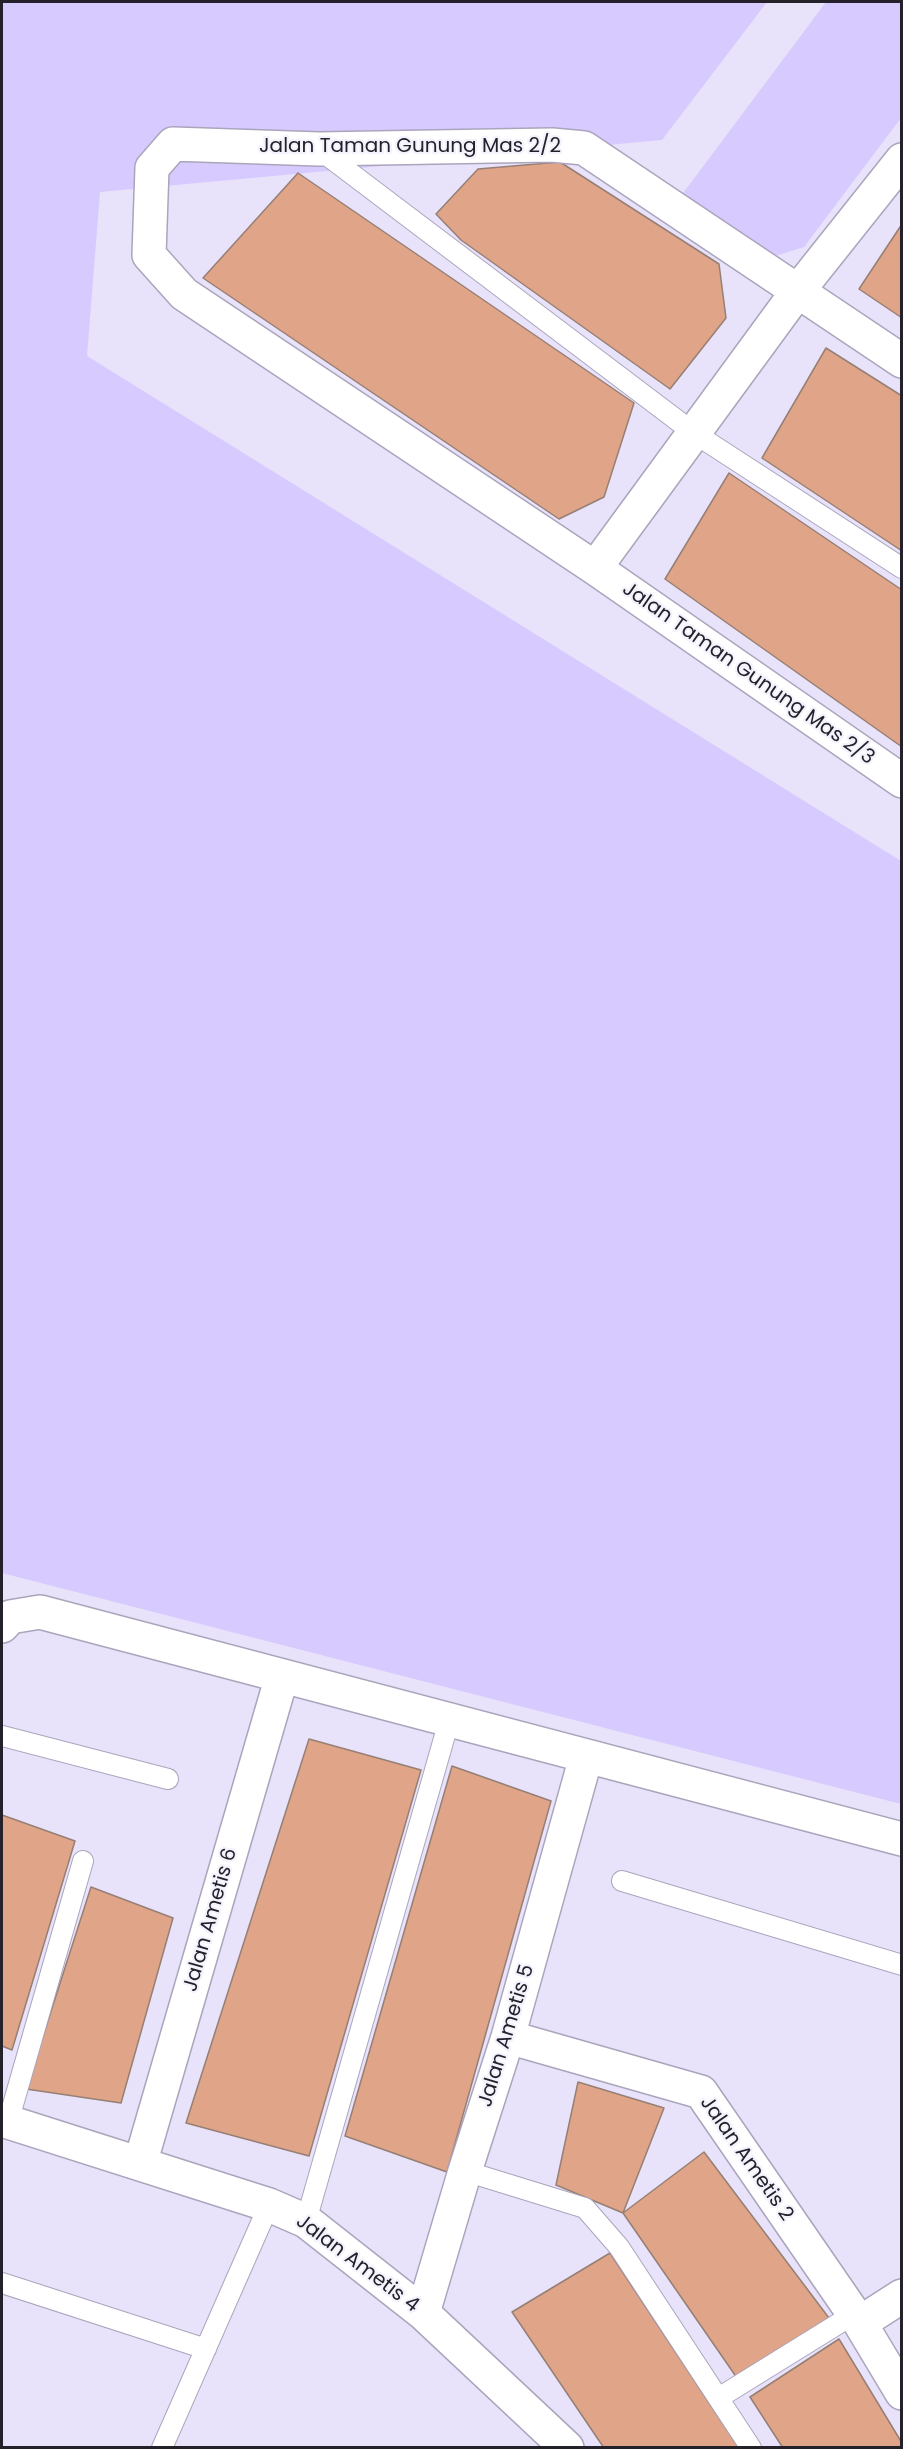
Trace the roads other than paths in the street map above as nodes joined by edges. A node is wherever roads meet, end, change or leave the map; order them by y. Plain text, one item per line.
1 (319, 149) junction
2 (902, 159) edge
3 (152, 168) joint
4 (797, 292) junction
5 (902, 361) edge
6 (694, 433) junction
7 (594, 568) junction
8 (902, 568) edge
9 (902, 781) edge
10 (6, 1622) edge
11 (282, 1676) junction
12 (448, 1721) junction
13 (2, 1736) edge
14 (586, 1757) junction
15 (168, 1779) dead end
16 (902, 1839) edge
17 (83, 1861) dead end
18 (622, 1881) dead end
19 (902, 1965) edge
20 (508, 2037) junction
21 (4, 2121) edge
22 (140, 2164) junction
23 (465, 2171) junction
24 (269, 2205) junction
25 (306, 2221) junction
26 (2, 2283) edge
27 (902, 2296) edge
28 (423, 2313) junction
29 (857, 2319) junction
30 (206, 2349) junction
31 (902, 2393) edge
32 (720, 2397) junction
33 (162, 2448) edge
34 (567, 2448) edge
35 (751, 2448) edge

1 - 3 street, Jalan Taman Gunung Mas 2/2
1 - 4 street, Jalan Taman Gunung Mas 2/2
1 - 6 lane
2 - 4 street
3 - 7 street, Jalan Taman Gunung Mas 2/3
4 - 5 street, Jalan Taman Gunung Mas 2/2
4 - 6 street
6 - 7 street
6 - 8 lane
7 - 9 street, Jalan Taman Gunung Mas 2/3
10 - 11 street
11 - 12 street
11 - 22 street, Jalan Ametis 6
12 - 14 street
12 - 25 lane
13 - 15 lane
14 - 16 street
14 - 20 street, Jalan Ametis 5
17 - 21 lane
18 - 19 lane
20 - 23 street, Jalan Ametis 5
20 - 29 street, Jalan Ametis 2
21 - 22 street, Jalan Ametis 4
22 - 24 street, Jalan Ametis 4
23 - 28 street, Jalan Ametis 5
23 - 32 lane
24 - 25 street, Jalan Ametis 4
24 - 30 lane
25 - 28 street, Jalan Ametis 4
26 - 30 lane
27 - 29 street
28 - 34 street, Jalan Ametis 4
29 - 31 street, Jalan Ametis 2
29 - 32 lane
30 - 33 lane
32 - 35 lane

